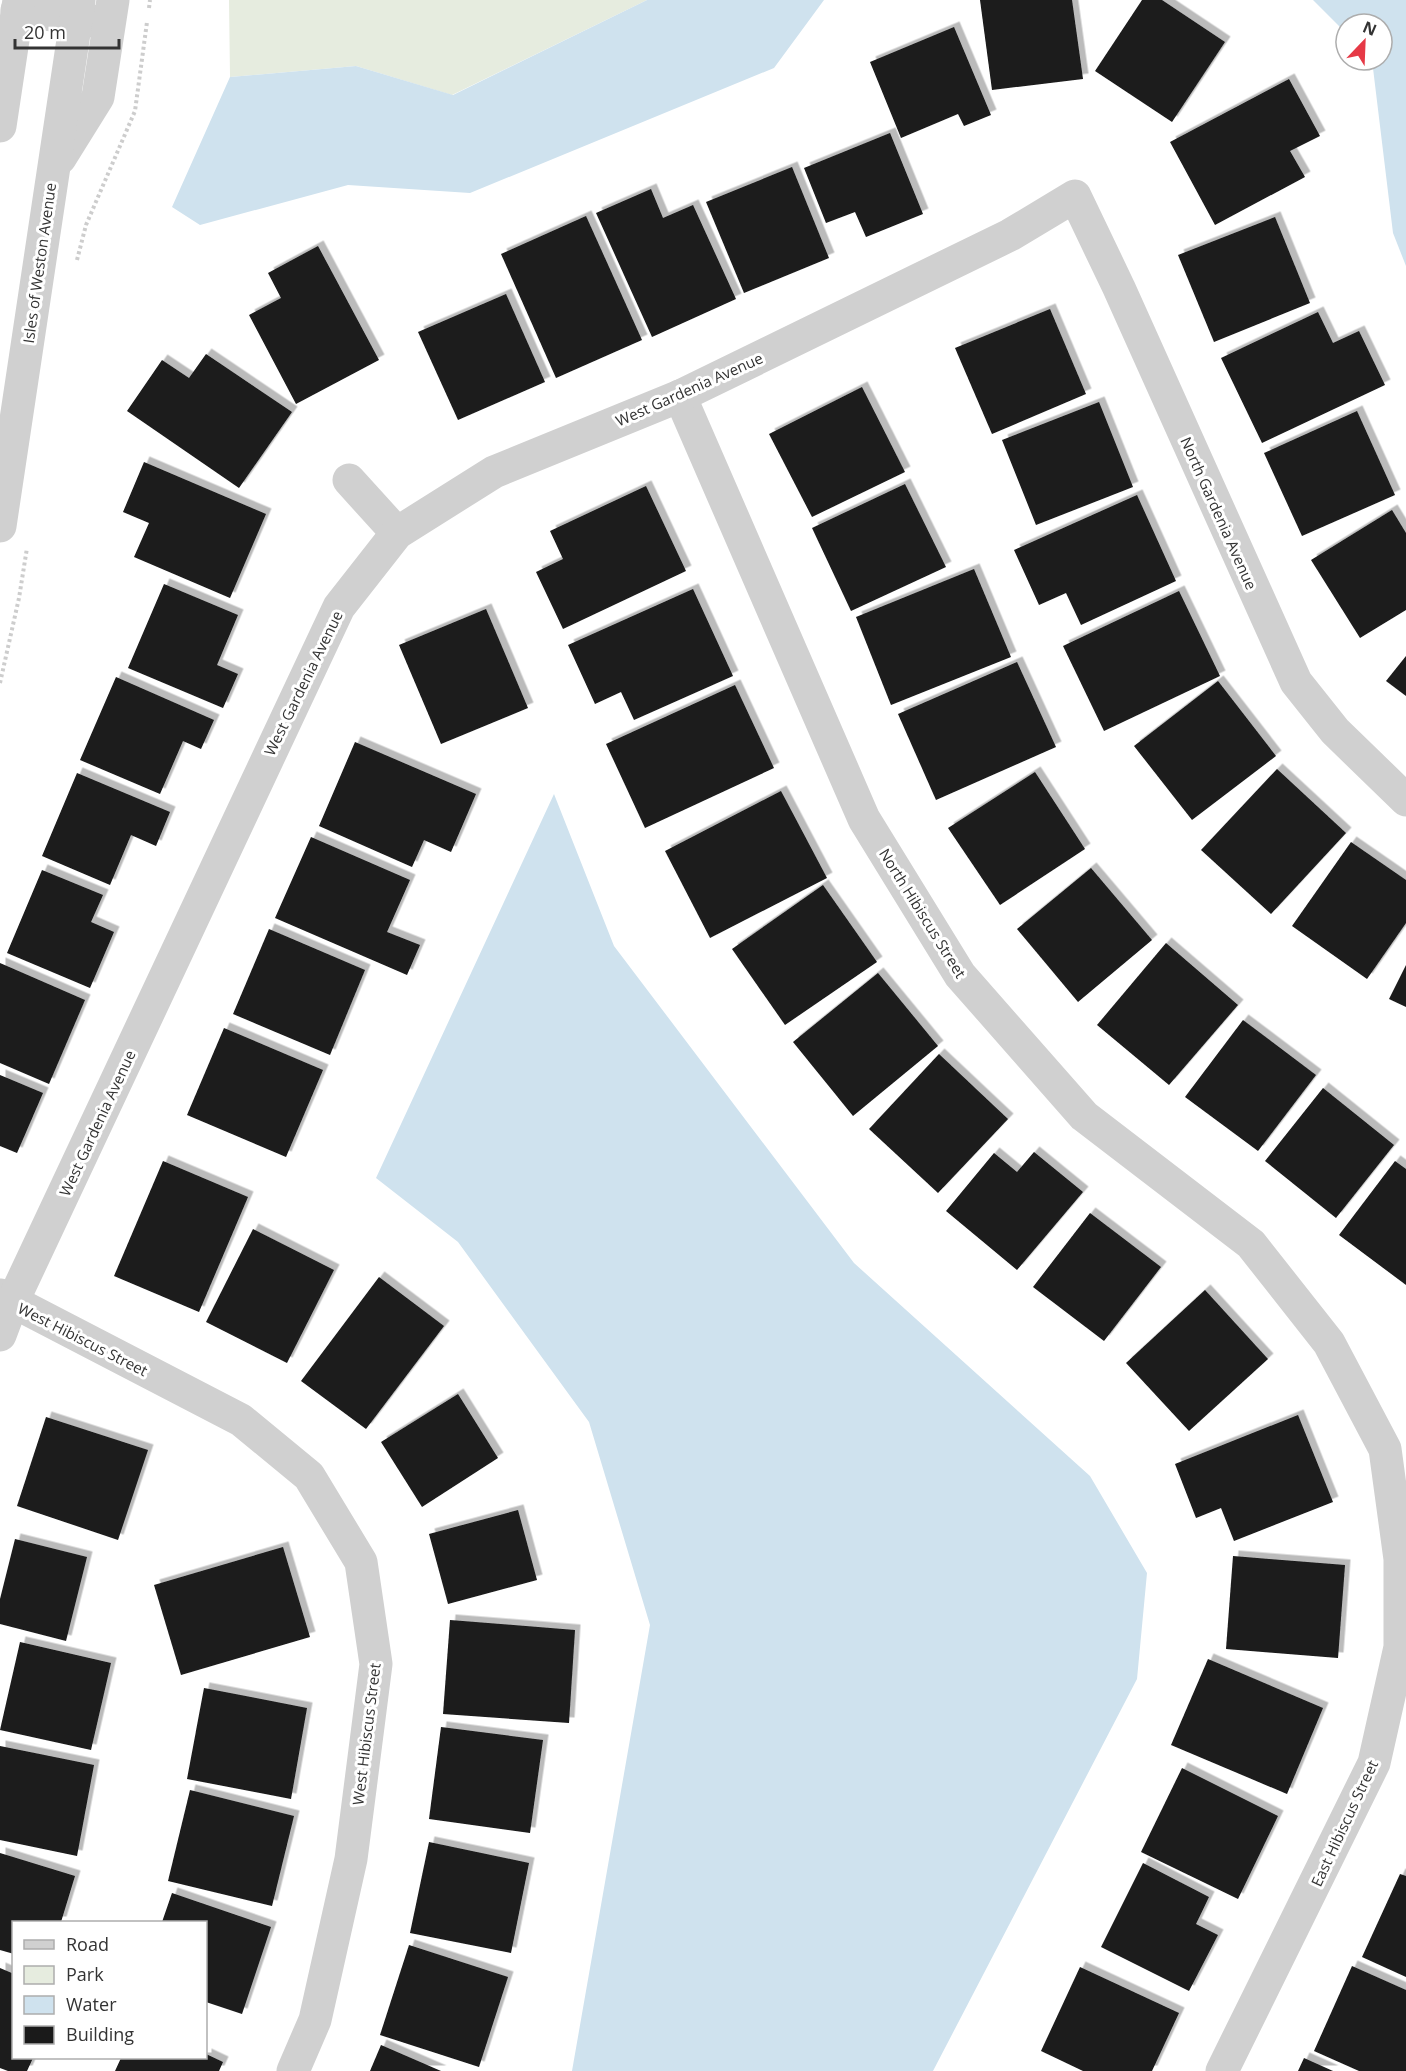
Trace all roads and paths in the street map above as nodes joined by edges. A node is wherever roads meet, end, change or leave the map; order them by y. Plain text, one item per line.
1 (150, 0) edge
2 (18, 5) edge
3 (78, 9) edge
4 (111, 12) edge
5 (0, 126) edge
6 (52, 170) junction
7 (1075, 196) joint
8 (75, 269) dead end
9 (680, 396) junction
10 (348, 480) dead end
11 (397, 533) junction
12 (14, 534) edge
13 (0, 683) edge
14 (1406, 800) edge
15 (6, 1299) edge
16 (0, 1335) edge
17 (1396, 1446) edge
18 (293, 2071) edge
19 (1222, 2071) edge

1 - 8 path
2 - 3 street
2 - 5 street
3 - 4 street
3 - 6 street, Isles of Weston Avenue
4 - 6 street
6 - 12 street, Isles of Weston Avenue
7 - 9 street, West Gardenia Avenue
7 - 14 street, North Gardenia Avenue
9 - 11 street, West Gardenia Avenue
9 - 17 street, North Hibiscus Street
10 - 11 street
11 - 15 street, West Gardenia Avenue
12 - 13 path
15 - 16 street, West Gardenia Avenue
15 - 18 street, West Hibiscus Street
17 - 19 street, East Hibiscus Street

